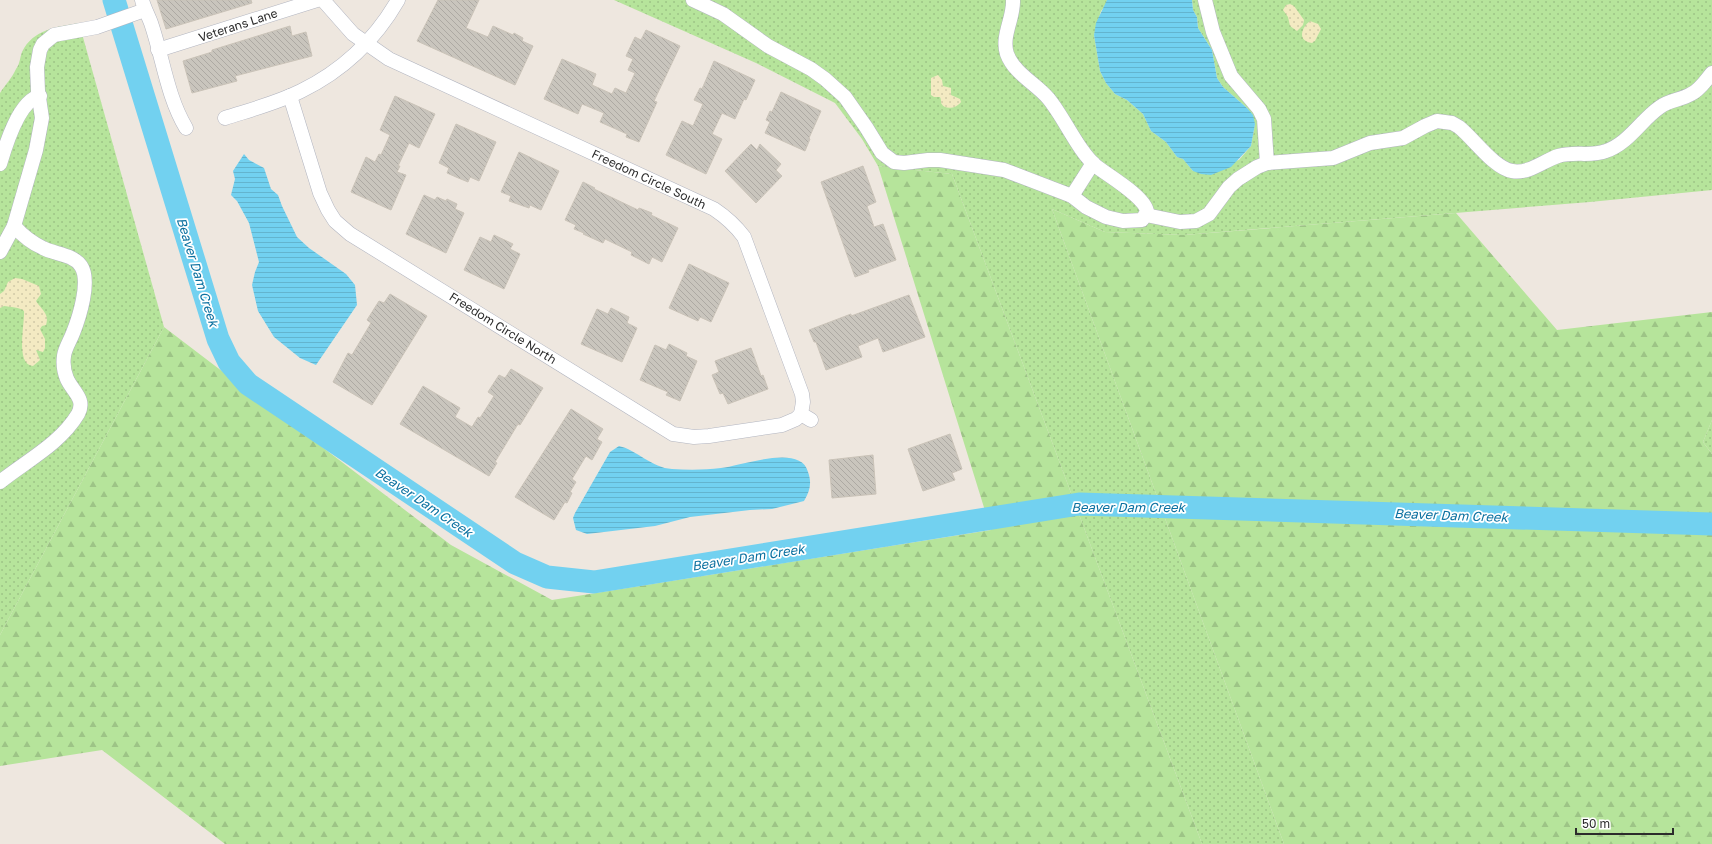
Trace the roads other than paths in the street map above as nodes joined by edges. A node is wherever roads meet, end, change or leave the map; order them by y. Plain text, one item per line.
1 (317, 0) edge
2 (323, 0) edge
3 (398, 0) edge
4 (693, 0) edge
5 (1013, 0) edge
6 (1205, 0) edge
7 (141, 8) edge
8 (366, 45) junction
9 (158, 50) junction
10 (1712, 73) edge
11 (40, 96) junction
12 (290, 96) junction
13 (225, 118) dead end
14 (186, 128) dead end
15 (1093, 163) junction
16 (1267, 163) junction
17 (0, 164) edge
18 (1072, 196) junction
19 (1146, 215) junction
20 (14, 226) junction
21 (0, 252) edge
22 (806, 417) joint
23 (0, 482) edge

1 - 9 street, Veterans Lane
2 - 8 street
3 - 8 street
4 - 18 street
5 - 15 street
6 - 16 street
7 - 9 street
7 - 11 street
8 - 12 street
8 - 22 street, Freedom Circle South
9 - 14 street
10 - 16 street
11 - 17 street
11 - 20 street
12 - 13 street
12 - 22 street, Freedom Circle North
15 - 18 street
15 - 19 street
16 - 19 street
18 - 19 street
20 - 21 street
20 - 23 street

